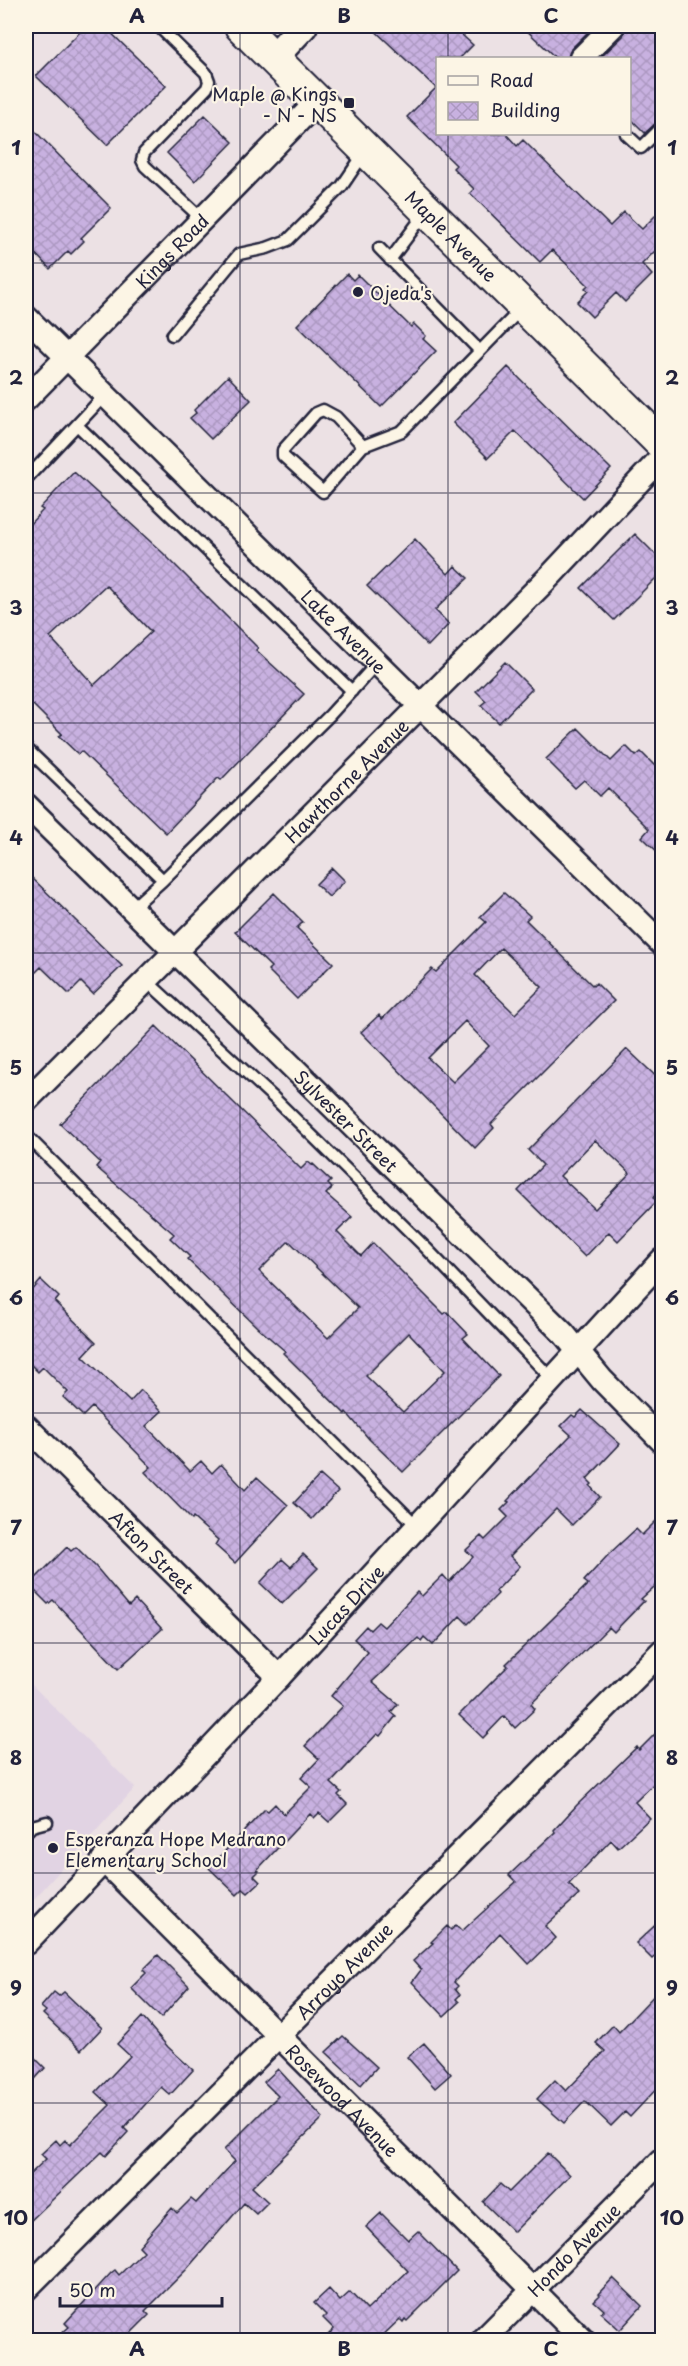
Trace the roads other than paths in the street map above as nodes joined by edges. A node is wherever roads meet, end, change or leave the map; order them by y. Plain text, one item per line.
1 (158, 26) edge
2 (241, 26) edge
3 (303, 26) edge
4 (605, 28) edge
5 (274, 57) junction
6 (582, 57) edge
7 (318, 101) junction
8 (663, 127) edge
9 (627, 135) edge
10 (367, 150) junction
11 (428, 210) junction
12 (202, 219) junction
13 (379, 248) dead end
14 (390, 260) junction
15 (524, 305) junction
16 (26, 317) edge
17 (172, 335) dead end
18 (480, 351) junction
19 (67, 356) junction
20 (105, 395) junction
21 (26, 399) edge
22 (77, 425) junction
23 (663, 444) edge
24 (363, 446) junction
25 (663, 457) edge
26 (26, 479) edge
27 (376, 663) junction
28 (352, 691) junction
29 (421, 707) junction
30 (26, 748) edge
31 (26, 805) edge
32 (163, 880) junction
33 (131, 909) junction
34 (663, 944) edge
35 (176, 952) junction
36 (147, 981) junction
37 (26, 1101) edge
38 (26, 1135) edge
39 (663, 1260) edge
40 (578, 1351) junction
41 (553, 1380) junction
42 (26, 1426) edge
43 (663, 1441) edge
44 (417, 1526) junction
45 (663, 1651) edge
46 (279, 1677) junction
47 (47, 1822) dead end
48 (26, 1832) edge
49 (103, 1860) junction
50 (26, 1943) edge
51 (278, 2035) junction
52 (663, 2160) edge
53 (26, 2289) edge
54 (532, 2290) junction
55 (483, 2340) edge
56 (584, 2340) edge

1 - 12 lane
2 - 5 main road, Maple Avenue
3 - 5 street
4 - 6 street
5 - 7 main road, Maple Avenue
7 - 10 main road, Maple Avenue
7 - 12 street, Kings Road
8 - 9 lane
10 - 11 main road, Maple Avenue
10 - 17 lane
11 - 14 lane
11 - 15 main road, Maple Avenue
12 - 19 street, Kings Road
13 - 14 lane
14 - 18 lane
15 - 18 lane
15 - 23 main road, Maple Avenue
16 - 19 street, Lake Avenue
18 - 24 lane
19 - 20 street, Lake Avenue
19 - 21 street, Kings Road
20 - 22 lane
20 - 27 street, Lake Avenue
22 - 26 lane
22 - 28 lane
24 - 24 lane
25 - 29 street, Hawthorne Avenue
27 - 28 lane
27 - 29 street, Lake Avenue
28 - 32 lane
29 - 34 street, Lake Avenue
29 - 35 street, Hawthorne Avenue
30 - 32 lane
31 - 33 street, Sylvester Street
32 - 33 lane
33 - 35 street, Sylvester Street
35 - 36 street, Hawthorne Avenue
35 - 40 street, Sylvester Street
36 - 37 street, Hawthorne Avenue
36 - 41 lane
38 - 44 lane
39 - 40 street, Lucas Drive
40 - 41 street, Lucas Drive
40 - 43 street, Sylvester Street
41 - 44 street, Lucas Drive
42 - 46 street, Afton Street
44 - 46 street, Lucas Drive
45 - 51 street, Arroyo Avenue
46 - 49 street, Lucas Drive
47 - 48 lane
49 - 50 street, Lucas Drive
49 - 51 street, Rosewood Avenue
51 - 53 street, Arroyo Avenue
51 - 54 street, Rosewood Avenue
52 - 54 street, Hondo Avenue
54 - 55 street, Hondo Avenue
54 - 56 street, Rosewood Avenue

